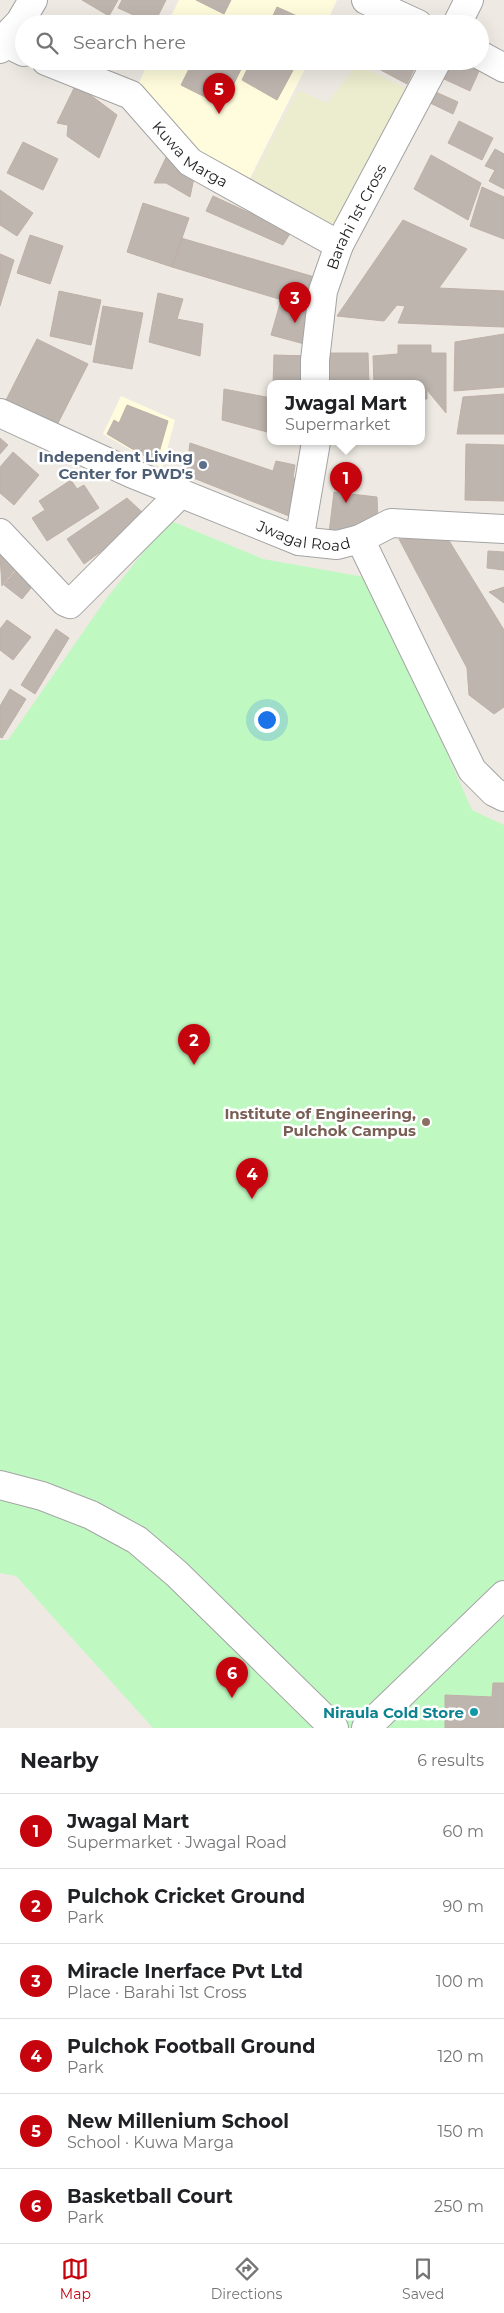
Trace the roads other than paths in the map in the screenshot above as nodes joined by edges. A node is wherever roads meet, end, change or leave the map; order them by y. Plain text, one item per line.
1 (33, 0) edge
2 (366, 0) edge
3 (469, 0) edge
4 (24, 15) edge
5 (398, 15) edge
6 (462, 15) edge
7 (15, 31) edge
8 (6, 46) edge
9 (489, 60) edge
10 (504, 68) edge
11 (68, 70) edge
12 (432, 70) edge
13 (339, 245) junction
14 (316, 380) edge
15 (0, 413) edge
16 (315, 445) edge
17 (181, 493) junction
18 (504, 529) edge
19 (0, 533) edge
20 (360, 539) junction
21 (299, 541) junction
22 (504, 797) edge
23 (0, 1484) edge
24 (504, 1595) edge
25 (334, 1728) edge
26 (366, 1728) edge

1 - 4 street
2 - 5 street
3 - 6 street
7 - 8 street
9 - 10 street
11 - 13 street, Kuwa Marga
12 - 13 street, Barahi 1st Cross
13 - 14 street, Barahi 1st Cross
15 - 17 street, Jwagal Road
16 - 21 street
17 - 19 street
17 - 21 street, Jwagal Road
18 - 20 street
20 - 21 street, Jwagal Road
20 - 22 street, Jwagal Road
23 - 25 street
24 - 26 street

